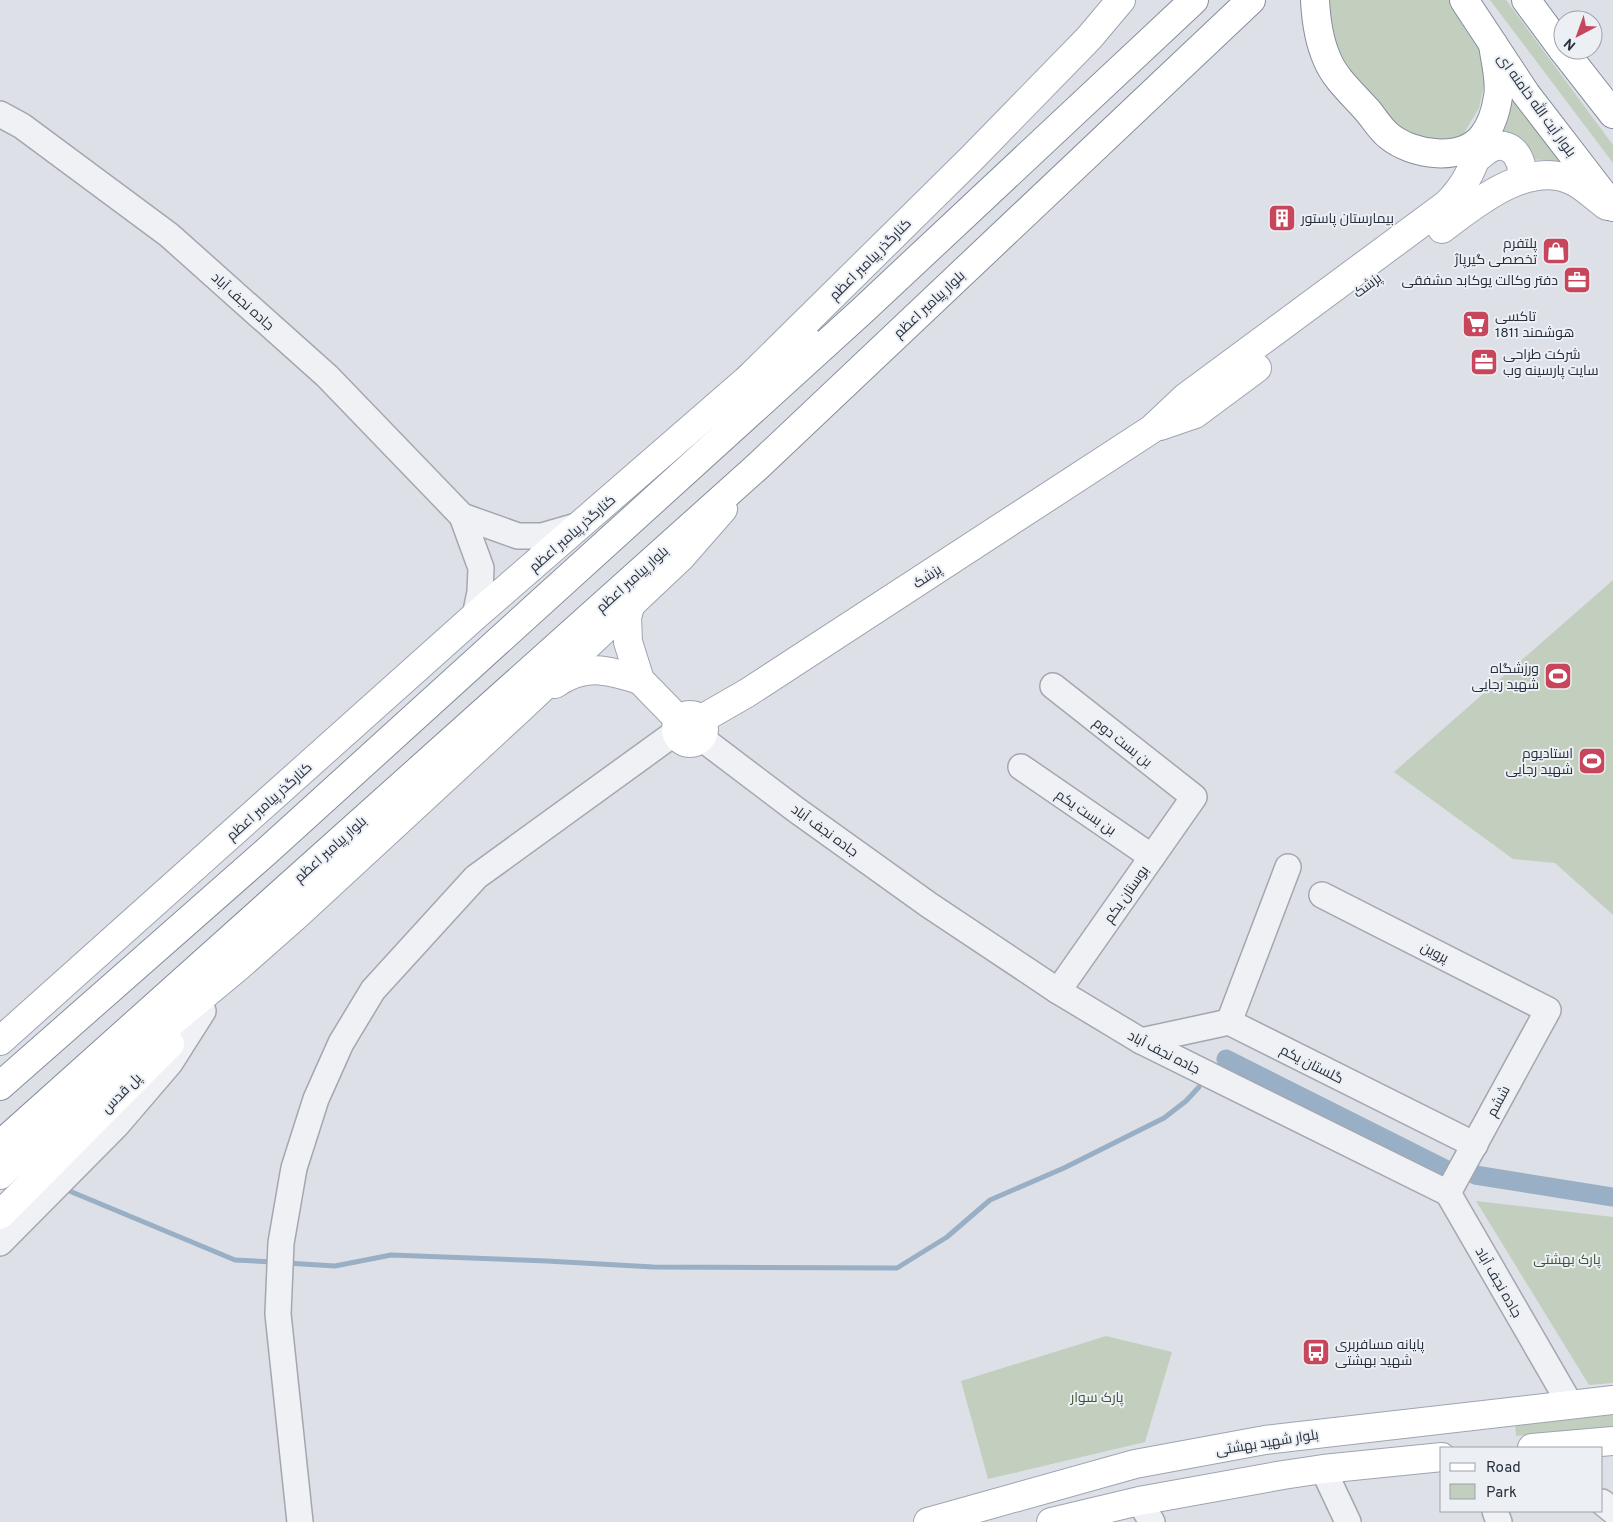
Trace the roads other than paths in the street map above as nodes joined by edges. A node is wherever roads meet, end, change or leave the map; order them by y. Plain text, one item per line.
1 (1121, 0) edge
2 (1194, 0) edge
3 (1252, 0) edge
4 (1315, 0) edge
5 (1464, 0) edge
6 (1526, 0) edge
7 (1553, 36) edge
8 (1493, 44) junction
9 (1572, 60) edge
10 (1612, 106) edge
11 (0, 114) edge
12 (1480, 148) junction
13 (1521, 179) junction
14 (1613, 207) edge
15 (1613, 212) edge
16 (862, 311) junction
17 (749, 378) junction
18 (1152, 429) junction
19 (757, 467) junction
20 (462, 516) junction
21 (582, 524) junction
22 (631, 604) junction
23 (475, 616) junction
24 (640, 680) junction
25 (1053, 686) dead end
26 (521, 708) junction
27 (689, 727) junction
28 (1021, 767) dead end
29 (1194, 797) joint
30 (1152, 857) junction
31 (1288, 867) dead end
32 (1322, 895) dead end
33 (115, 940) junction
34 (238, 967) junction
35 (1058, 991) junction
36 (1548, 1010) joint
37 (203, 1011) junction
38 (0, 1016) edge
39 (1229, 1022) junction
40 (0, 1041) edge
41 (1141, 1041) junction
42 (0, 1086) edge
43 (0, 1145) edge
44 (1474, 1145) junction
45 (0, 1175) edge
46 (1448, 1193) junction
47 (0, 1215) edge
48 (0, 1243) edge
49 (1613, 1400) edge
50 (1570, 1404) junction
51 (1613, 1441) edge
52 (1545, 1447) edge
53 (1440, 1457) edge
54 (1323, 1468) junction
55 (1603, 1503) edge
56 (1146, 1511) edge
57 (1613, 1511) edge
58 (300, 1522) edge
59 (928, 1522) edge
60 (1051, 1522) edge
61 (1348, 1522) edge

1 - 17 main road, کنارگذر پیامبر اعظم
2 - 16 main road
3 - 19 main road, بلوار پیامبر اعظم
4 - 12 main road
5 - 8 main road, بلوار آیت الله خامنه ای
6 - 7 main road
8 - 12 main road, پزشک
8 - 14 main road, بلوار آیت الله خامنه ای
9 - 10 main road
11 - 20 street, جاده نجف آباد
12 - 13 main road
12 - 18 main road, پزشک
13 - 15 main road, پزشک
13 - 18 main road, پزشک
16 - 17 main road
16 - 42 main road
17 - 21 main road, کنارگذر پیامبر اعظم
18 - 27 main road, پزشک
19 - 22 main road
19 - 43 main road, بلوار پیامبر اعظم
20 - 21 street
20 - 23 street
21 - 23 main road, کنارگذر پیامبر اعظم
22 - 24 main road
22 - 26 main road
23 - 33 main road, کنارگذر پیامبر اعظم
24 - 26 main road
24 - 27 main road, جاده نجف آباد
25 - 29 street, بن بست دوم
26 - 34 main road
27 - 35 street, جاده نجف آباد
27 - 58 street
28 - 30 street, بن بست یکم
29 - 30 street, بوستان یکم
30 - 35 street, بوستان یکم
31 - 39 street
32 - 36 street, پروین
33 - 38 main road
33 - 40 main road, کنارگذر پیامبر اعظم
34 - 37 main road, پل قدس
34 - 45 main road
35 - 41 street, جاده نجف آباد
36 - 44 street, ششم
37 - 47 main road, پل قدس
37 - 48 street
39 - 41 street
39 - 44 street, گلستان یکم
41 - 46 street, جاده نجف آباد
44 - 46 street, ششم
46 - 50 street, جاده نجف آباد
49 - 50 main road, بلوار شهید بهشتی
50 - 59 main road, بلوار شهید بهشتی
51 - 52 main road
53 - 54 main road
54 - 56 main road
54 - 61 street
55 - 57 street
56 - 60 main road

